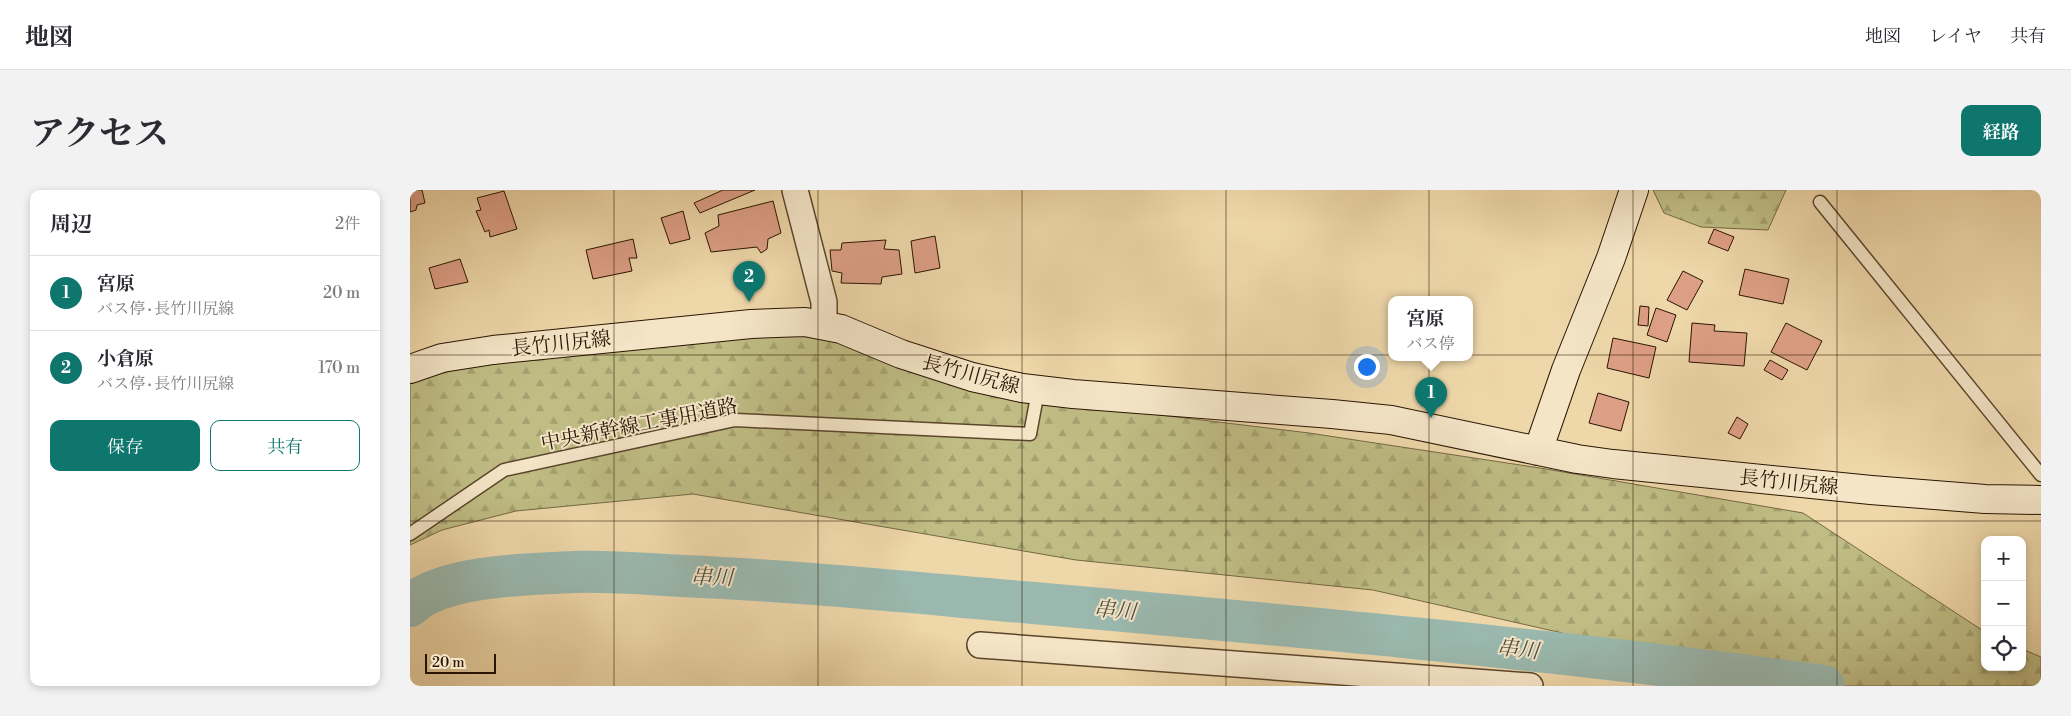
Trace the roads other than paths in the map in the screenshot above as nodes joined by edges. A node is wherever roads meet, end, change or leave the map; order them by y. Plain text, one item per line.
1 (796, 190) edge
2 (1634, 190) edge
3 (1820, 202) dead end
4 (824, 325) junction
5 (410, 369) edge
6 (1038, 391) junction
7 (1538, 451) junction
8 (2041, 475) edge
9 (2041, 500) edge
10 (410, 534) edge
11 (980, 645) dead end
12 (1530, 686) edge

1 - 4 street
2 - 7 main road
3 - 8 lane
4 - 5 main road, 長竹川尻線
4 - 6 main road, 長竹川尻線
6 - 7 main road, 長竹川尻線
6 - 10 lane, 中央新幹線工事用道路
7 - 9 main road, 長竹川尻線
11 - 12 street

